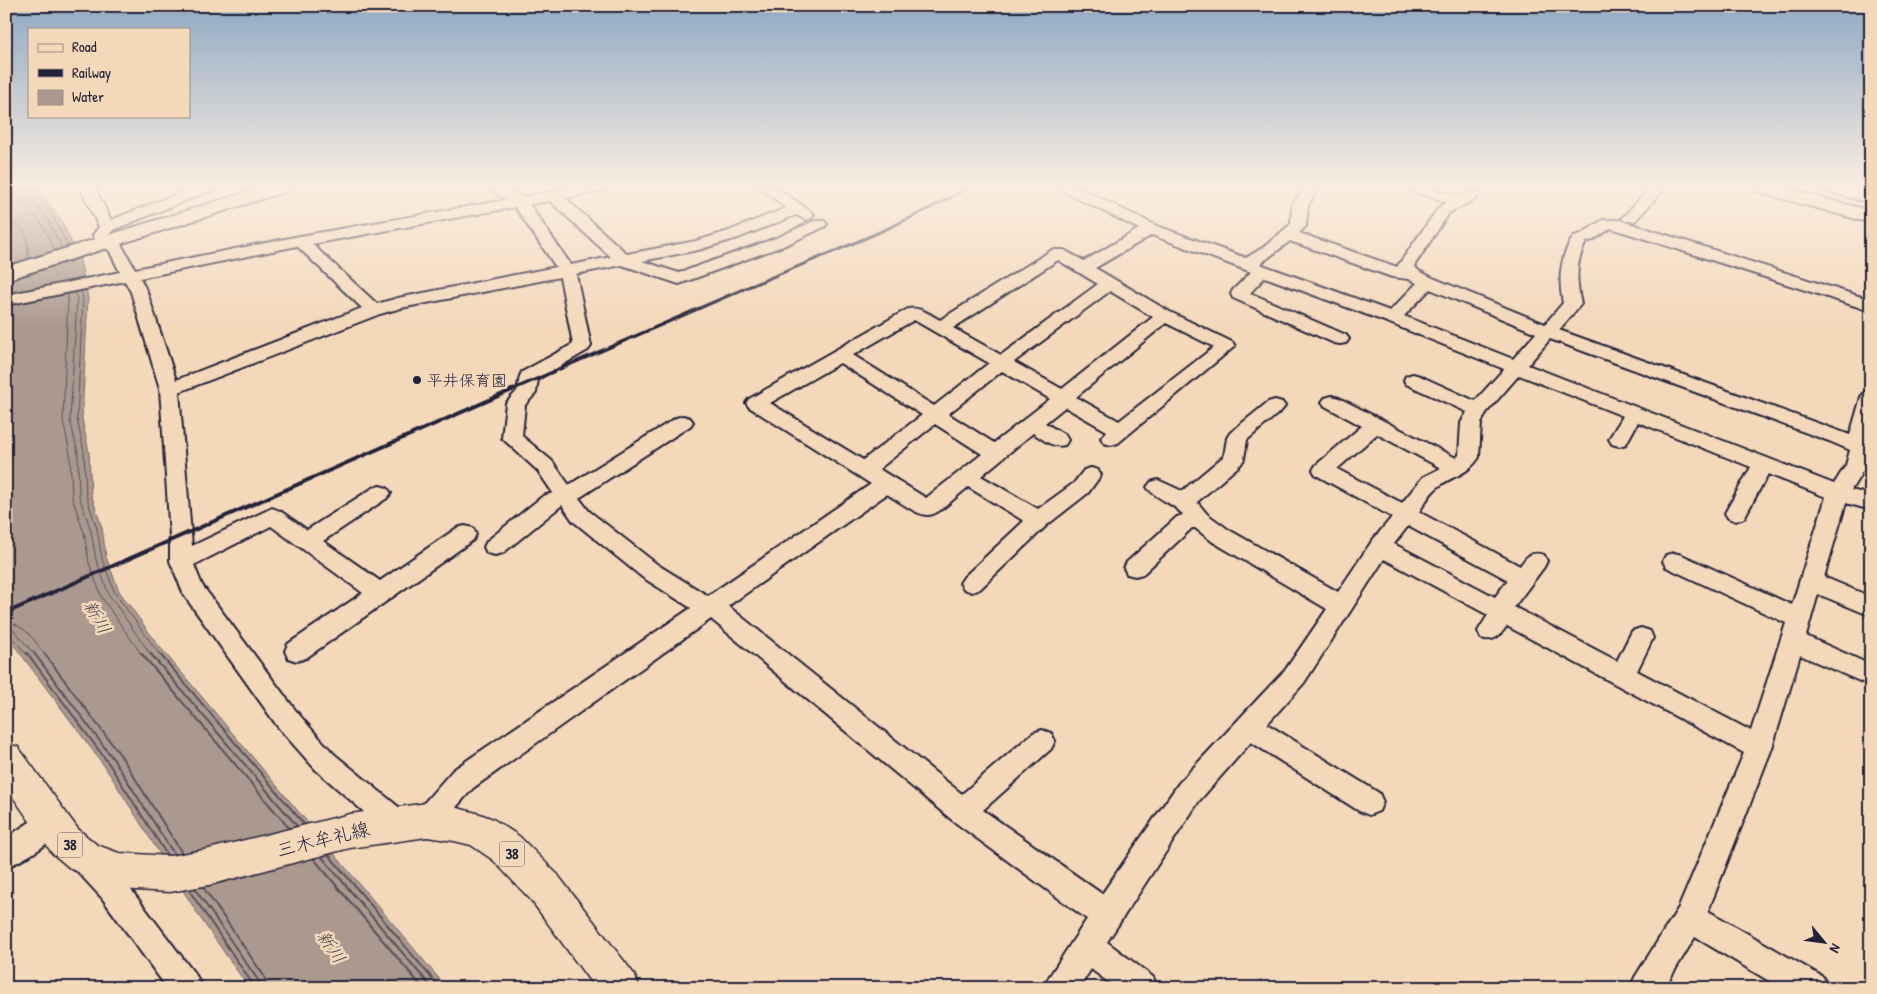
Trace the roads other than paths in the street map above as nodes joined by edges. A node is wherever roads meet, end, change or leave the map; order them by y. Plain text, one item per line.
1 (109, 233) edge
2 (112, 233) edge
3 (342, 233) edge
4 (541, 233) edge
5 (595, 233) edge
6 (736, 233) edge
7 (802, 233) edge
8 (1143, 233) edge
9 (1163, 233) edge
10 (1428, 233) edge
11 (1593, 233) edge
12 (1641, 233) edge
13 (106, 235) junction
14 (1288, 235) joint
15 (300, 241) junction
16 (624, 260) junction
17 (1256, 266) junction
18 (1084, 268) junction
19 (567, 272) junction
20 (10, 273) edge
21 (130, 275) junction
22 (1420, 279) junction
23 (1110, 283) junction
24 (6, 300) edge
25 (1871, 306) edge
26 (374, 310) junction
27 (1164, 316) junction
28 (1393, 318) junction
29 (940, 328) junction
30 (1548, 332) junction
31 (1340, 340) dead end
32 (840, 355) junction
33 (1001, 362) junction
34 (1516, 366) junction
35 (1413, 381) dead end
36 (169, 389) junction
37 (1064, 398) junction
38 (1871, 398) edge
39 (1332, 402) dead end
40 (1275, 406) dead end
41 (1478, 410) junction
42 (1634, 413) junction
43 (936, 414) junction
44 (683, 422) dead end
45 (1032, 424) junction
46 (1376, 425) junction
47 (1619, 438) dead end
48 (1058, 440) dead end
49 (1866, 450) edge
50 (996, 453) junction
51 (1763, 464) junction
52 (1458, 468) junction
53 (863, 471) junction
54 (1091, 475) dead end
55 (967, 476) junction
56 (885, 485) junction
57 (1158, 487) dead end
58 (380, 492) dead end
59 (1838, 494) junction
60 (567, 496) junction
61 (1184, 501) junction
62 (1871, 503) edge
63 (1736, 513) dead end
64 (1404, 514) junction
65 (1199, 519) junction
66 (1039, 520) junction
67 (465, 534) dead end
68 (306, 541) junction
69 (494, 547) dead end
70 (1380, 547) junction
71 (181, 561) junction
72 (1674, 562) dead end
73 (1135, 568) dead end
74 (1812, 582) junction
75 (972, 583) dead end
76 (379, 593) junction
77 (1340, 605) junction
78 (708, 607) junction
79 (1871, 607) edge
80 (1498, 617) junction
81 (1797, 630) junction
82 (1641, 638) dead end
83 (297, 651) dead end
84 (1871, 676) edge
85 (1611, 677) junction
86 (1249, 727) junction
87 (1042, 741) dead end
88 (1759, 748) junction
89 (6, 758) edge
90 (1369, 802) dead end
91 (962, 811) junction
92 (412, 822) junction
93 (52, 823) junction
94 (6, 854) edge
95 (84, 857) junction
96 (1106, 915) junction
97 (1690, 917) junction
98 (1088, 947) junction
99 (186, 988) edge
100 (620, 988) edge
101 (1060, 988) edge
102 (1142, 988) edge
103 (1646, 988) edge
104 (1812, 988) edge

1 - 13 street
2 - 13 street
3 - 15 street
4 - 19 street
5 - 16 street
6 - 16 street
7 - 16 street
8 - 18 street
9 - 17 street
10 - 22 street
11 - 30 street
12 - 25 street
13 - 20 street
13 - 21 street
14 - 17 street
14 - 22 street
15 - 21 street
15 - 26 street
16 - 19 street
17 - 28 street
17 - 31 street
18 - 23 street
18 - 29 street
19 - 26 street
19 - 60 street
21 - 24 street
21 - 36 street
22 - 28 street
22 - 30 street
23 - 27 street
23 - 33 street
26 - 36 street
27 - 37 street
27 - 37 street
28 - 34 street
29 - 32 street
29 - 33 street
30 - 34 street
30 - 49 street
32 - 43 street
32 - 53 street
33 - 37 street
33 - 43 street
34 - 41 street
34 - 42 street
35 - 41 street
36 - 71 street
37 - 45 street
38 - 49 street
39 - 46 street
40 - 61 street
41 - 52 street
42 - 47 street
42 - 51 street
43 - 50 street
43 - 53 street
44 - 60 street
45 - 48 street
45 - 50 street
46 - 52 street
46 - 64 street
49 - 59 street
50 - 55 street
51 - 59 street
51 - 63 street
52 - 64 street
53 - 56 street
54 - 66 street
55 - 56 street
55 - 66 street
56 - 78 street
57 - 61 street
58 - 68 street
59 - 62 street
59 - 74 street
60 - 69 street
60 - 78 street
61 - 65 street
64 - 70 street
64 - 80 street
65 - 73 street
65 - 77 street
66 - 75 street
67 - 76 street
68 - 71 street
68 - 76 street
70 - 77 street
70 - 80 street
71 - 92 street
72 - 81 street
74 - 79 street
74 - 81 street
76 - 83 street
77 - 86 street
78 - 91 street
78 - 92 street
80 - 85 street
81 - 84 street
81 - 88 street
82 - 85 street
85 - 88 street
86 - 90 street
86 - 96 street
87 - 91 street
88 - 97 street
89 - 93 main road, 三木牟礼線 / 38
91 - 96 street
92 - 95 main road, 三木牟礼線 / 38
92 - 100 main road, 三木牟礼線 / 38
93 - 94 street
93 - 95 main road, 三木牟礼線 / 38
95 - 99 street
96 - 98 street
97 - 103 street
97 - 104 street
98 - 101 street
98 - 102 street

